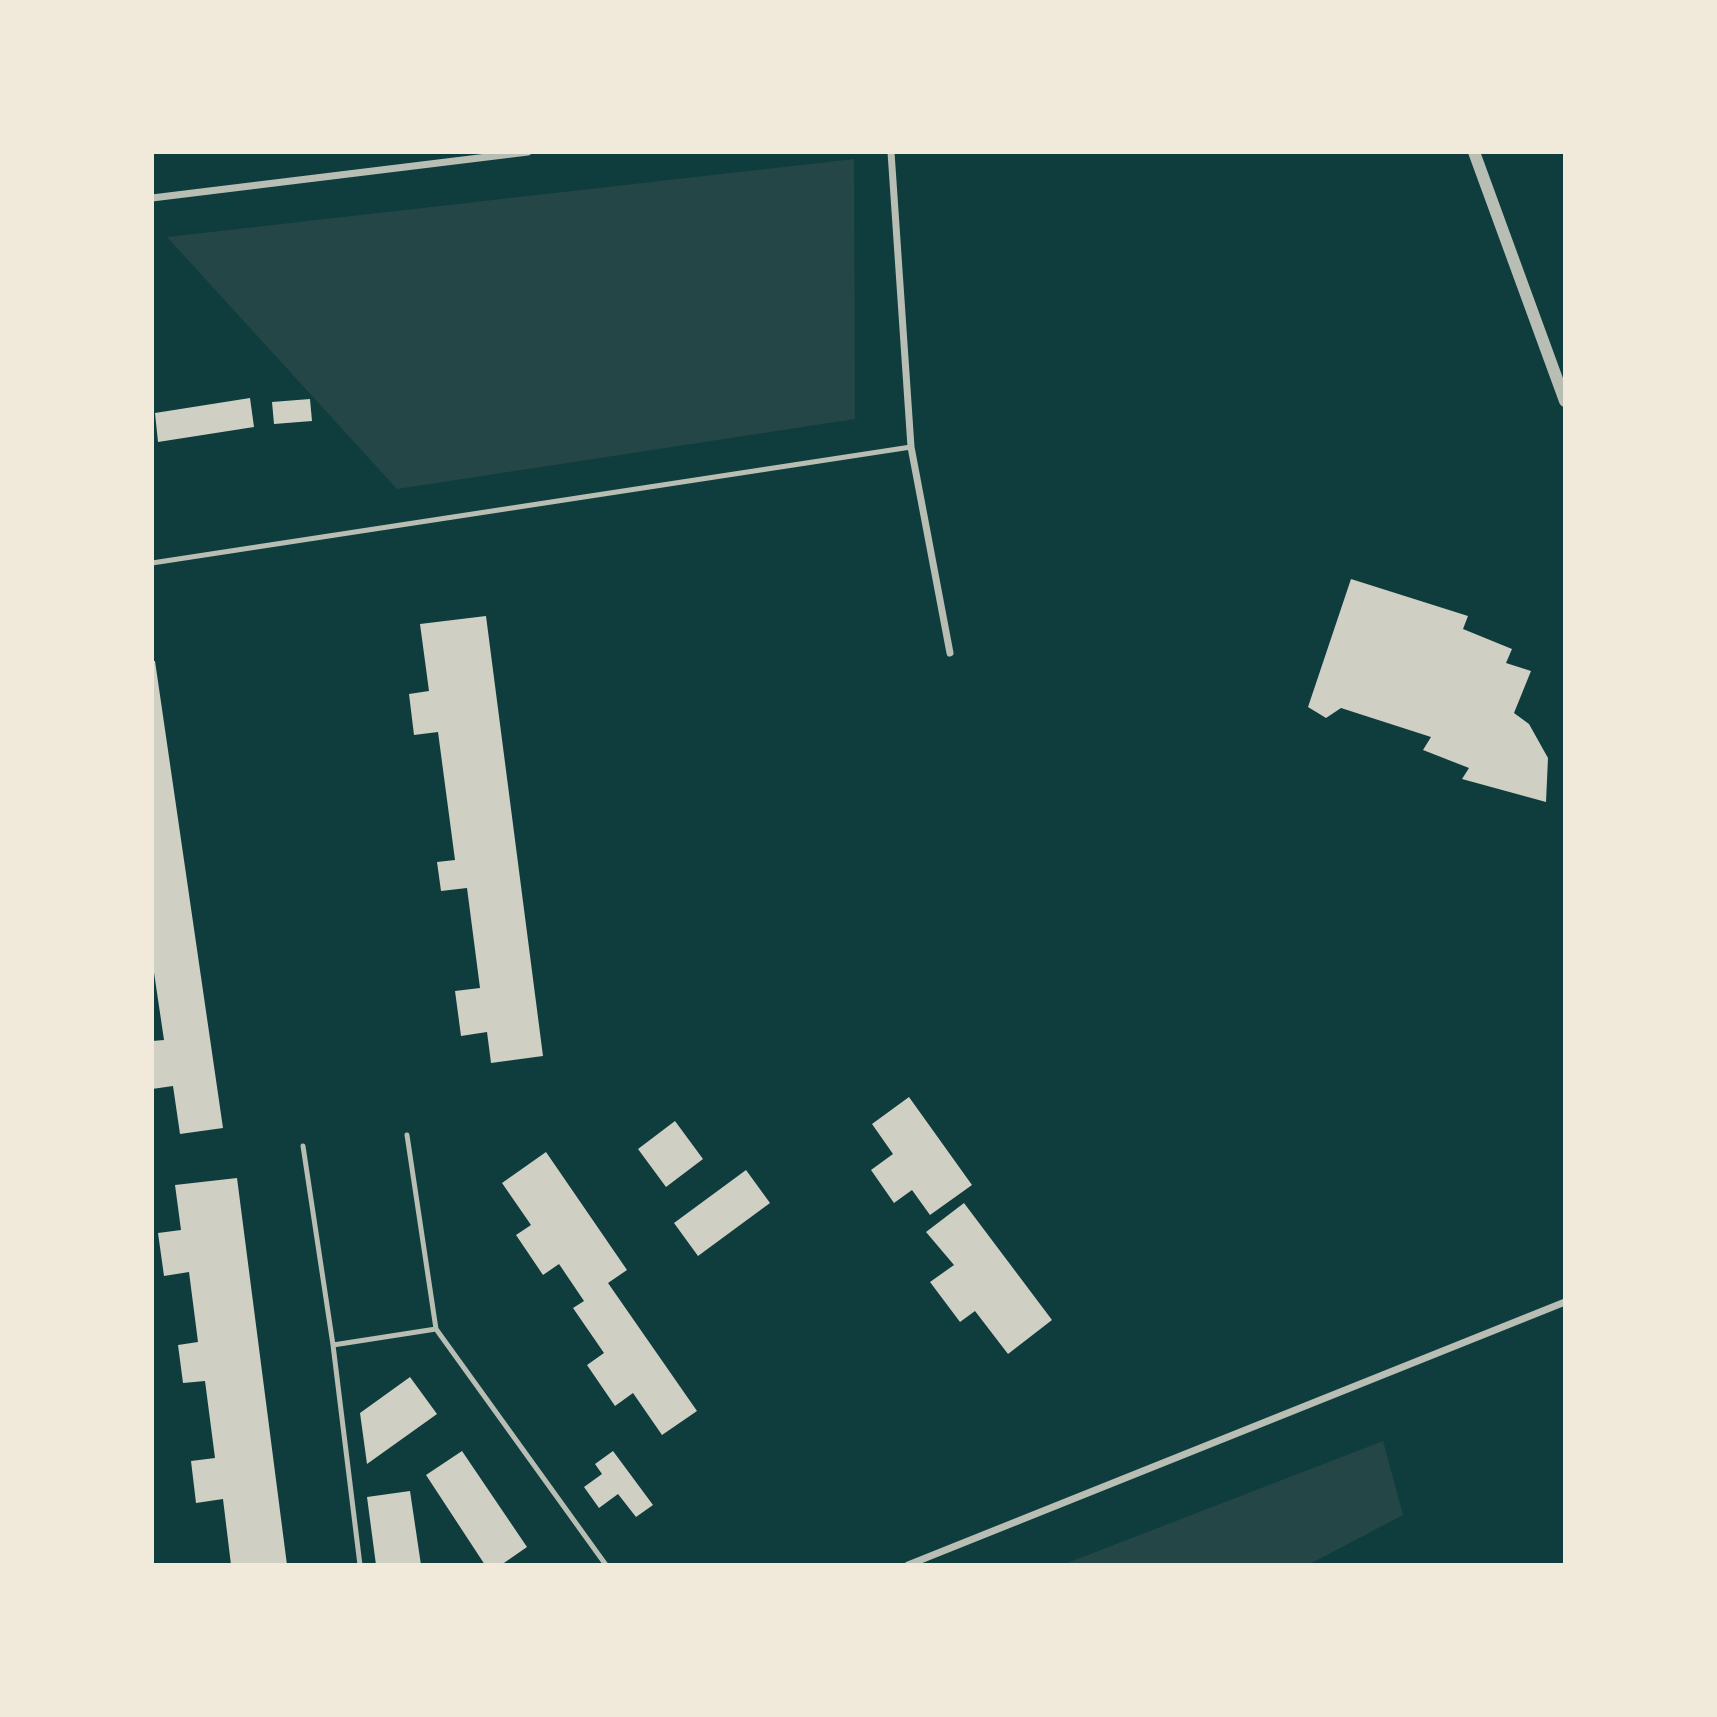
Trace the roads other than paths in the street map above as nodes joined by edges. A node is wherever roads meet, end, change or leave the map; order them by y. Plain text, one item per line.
1 (528, 152) edge
2 (891, 152) edge
3 (1474, 152) edge
4 (152, 198) edge
5 (1565, 401) edge
6 (911, 447) junction
7 (152, 563) edge
8 (950, 653) dead end
9 (407, 1135) dead end
10 (303, 1146) dead end
11 (1565, 1302) edge
12 (436, 1329) junction
13 (333, 1345) junction
14 (360, 1565) edge
15 (606, 1565) edge
16 (908, 1565) edge

1 - 4 street
2 - 6 street
3 - 5 street
6 - 7 lane
6 - 8 street
9 - 12 lane
10 - 13 lane
11 - 16 street
12 - 13 lane
12 - 15 lane
13 - 14 lane

